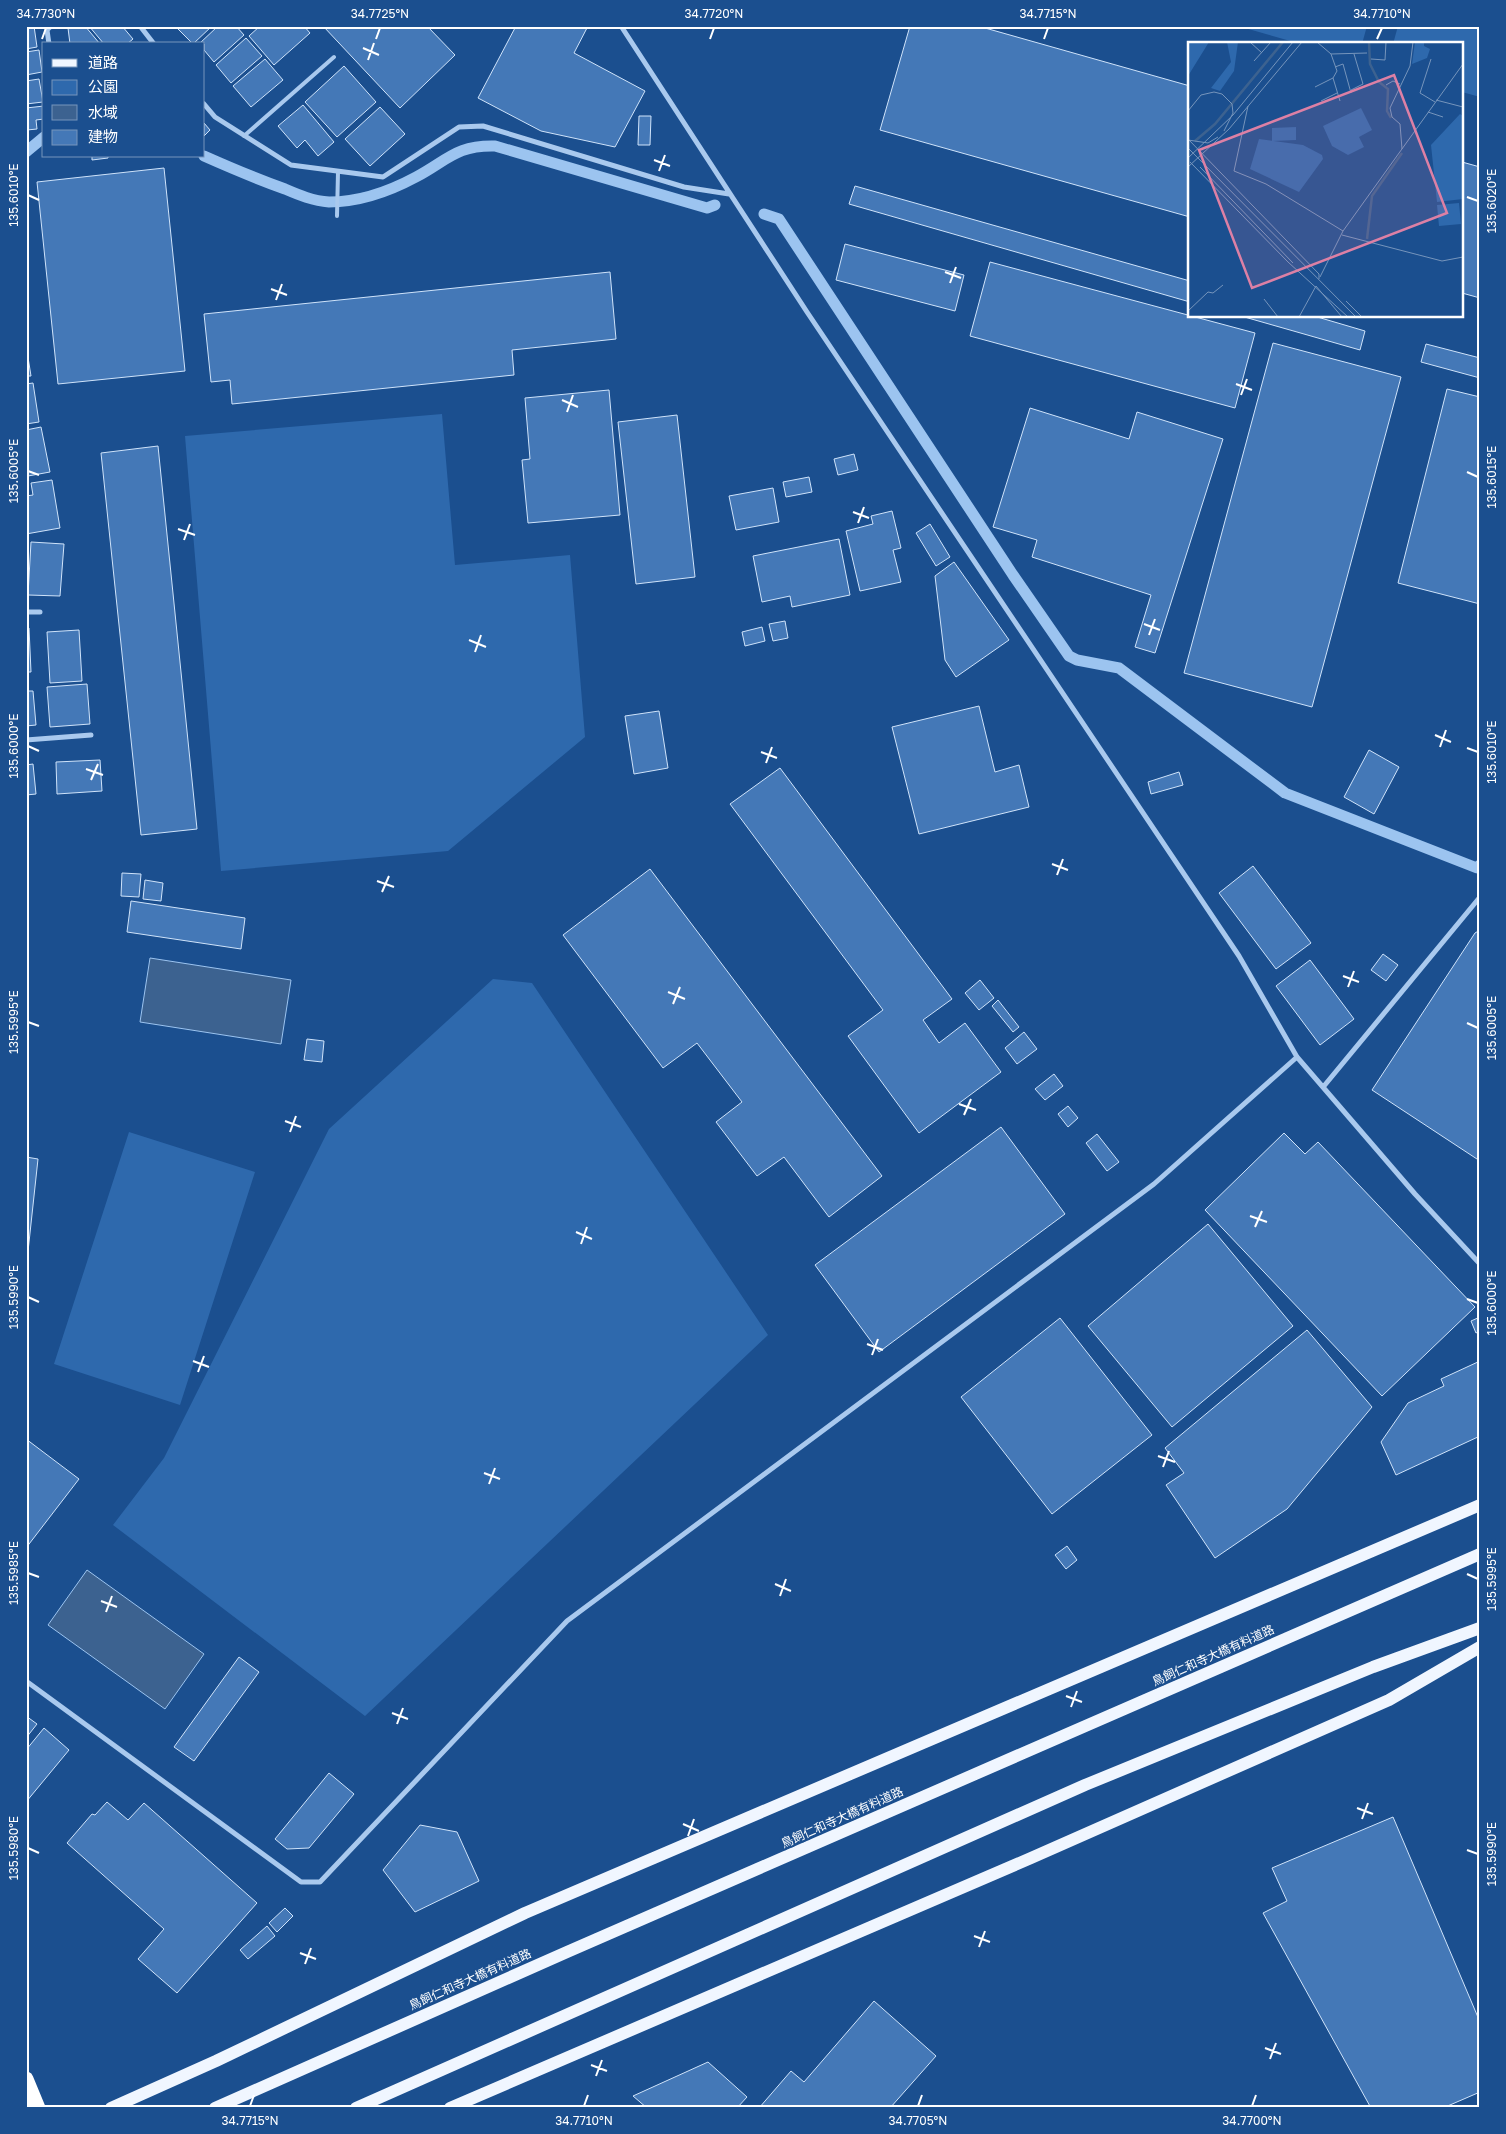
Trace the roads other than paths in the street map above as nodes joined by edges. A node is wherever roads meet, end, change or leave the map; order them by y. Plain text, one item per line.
1 (51, 26) edge
2 (149, 26) edge
3 (621, 26) edge
4 (142, 29) edge
5 (49, 42) edge
6 (152, 42) edge
7 (334, 57) dead end
8 (205, 105) edge
9 (244, 136) junction
10 (338, 172) junction
11 (729, 194) junction
12 (337, 216) dead end
13 (26, 612) edge
14 (40, 612) dead end
15 (90, 735) dead end
16 (26, 740) edge
17 (1480, 897) edge
18 (1297, 1057) junction
19 (1324, 1086) junction
20 (1480, 1264) edge
21 (1480, 1505) edge
22 (1480, 1554) edge
23 (1480, 1628) edge
24 (1480, 1647) edge
25 (26, 1680) edge
26 (26, 2078) edge
27 (38, 2108) edge
28 (111, 2108) edge
29 (215, 2108) edge
30 (356, 2108) edge
31 (450, 2108) edge

1 - 5 street
2 - 4 street
3 - 11 street
4 - 6 street
7 - 9 lane
8 - 9 street
9 - 10 street
10 - 11 street
10 - 12 lane
11 - 18 street
13 - 14 street
15 - 16 street
17 - 19 street
18 - 19 street
18 - 25 street
19 - 20 street
21 - 28 main road
22 - 29 main road, 鳥飼仁和寺大橋有料道路
23 - 30 main road
24 - 31 main road
26 - 27 highway

